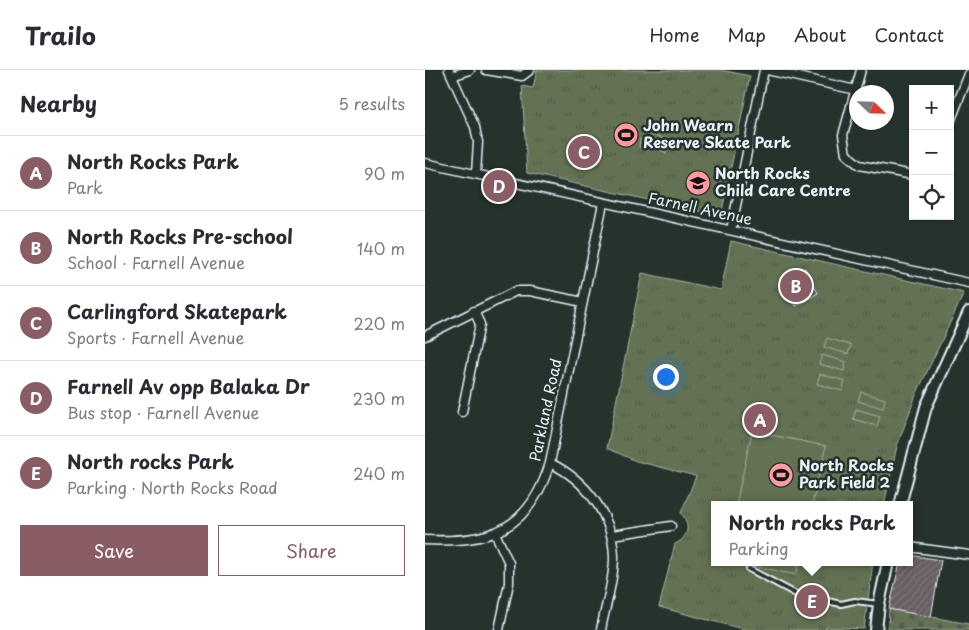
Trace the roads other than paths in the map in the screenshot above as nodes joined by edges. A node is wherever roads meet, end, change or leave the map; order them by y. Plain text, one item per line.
1 (470, 70) edge
2 (486, 70) edge
3 (530, 70) edge
4 (766, 70) edge
5 (861, 70) edge
6 (450, 73) edge
7 (969, 74) edge
8 (857, 85) edge
9 (849, 88) edge
10 (954, 112) edge
11 (849, 114) edge
12 (425, 163) edge
13 (476, 174) junction
14 (909, 174) edge
15 (603, 203) junction
16 (731, 230) junction
17 (969, 283) edge
18 (583, 302) junction
19 (474, 311) junction
20 (969, 312) edge
21 (425, 336) edge
22 (463, 412) dead end
23 (550, 464) junction
24 (901, 501) edge
25 (671, 526) dead end
26 (495, 533) junction
27 (611, 535) junction
28 (425, 540) edge
29 (913, 547) edge
30 (969, 555) edge
31 (886, 566) edge
32 (749, 569) dead end
33 (879, 604) junction
34 (499, 630) edge
35 (601, 630) edge
36 (876, 630) edge

1 - 6 street
2 - 3 street
4 - 9 street
4 - 16 street
5 - 8 street
6 - 13 street
7 - 10 street
11 - 14 street
12 - 13 street, Farnell Avenue
13 - 15 street, Farnell Avenue
15 - 16 street, Farnell Avenue
15 - 18 street, Parkland Road
16 - 17 street, Farnell Avenue
18 - 19 street
18 - 23 street, Parkland Road
19 - 21 street
19 - 22 street
20 - 24 main road
23 - 26 street, Parkland Road
23 - 27 street
25 - 27 street
26 - 28 street, Parkland Road
26 - 34 street
27 - 35 street
29 - 30 street
31 - 33 main road
32 - 33 lane
33 - 36 main road

